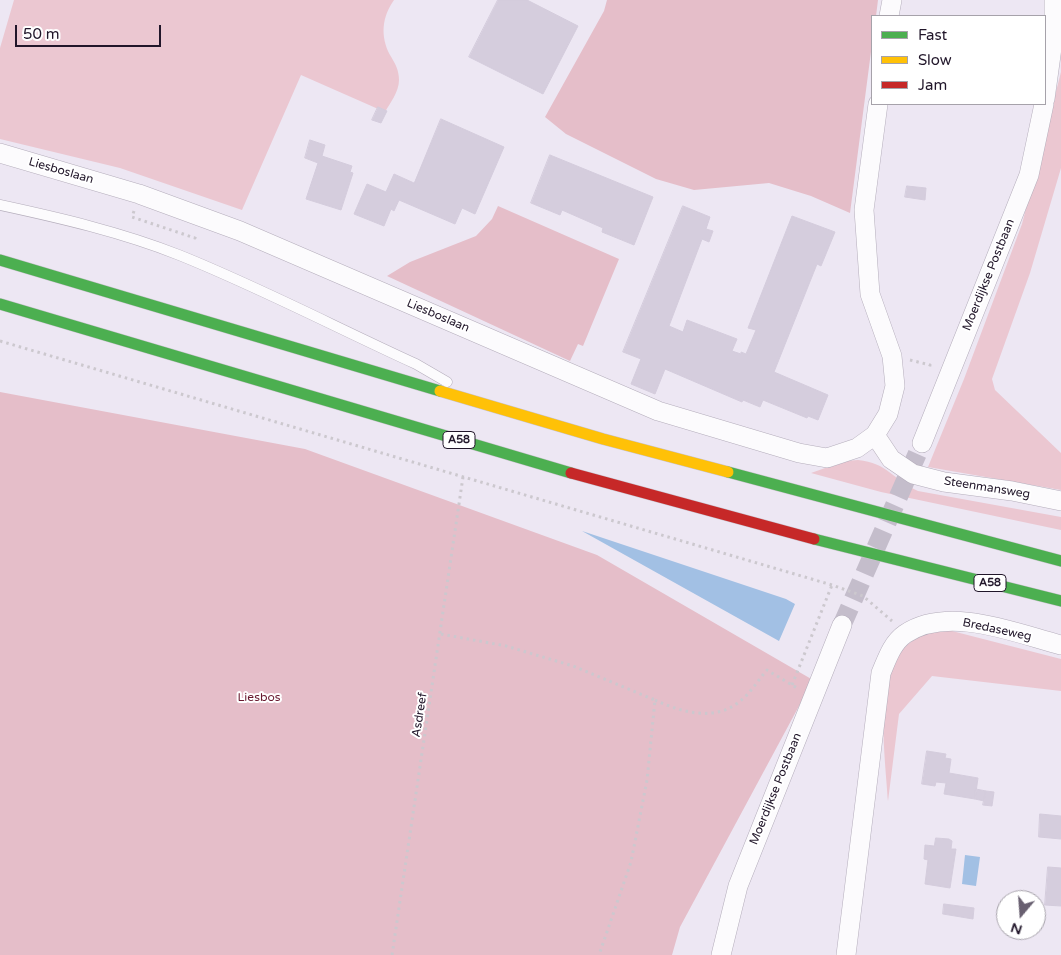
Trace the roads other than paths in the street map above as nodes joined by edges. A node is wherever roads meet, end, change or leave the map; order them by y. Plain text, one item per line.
1 (892, 0) edge
2 (1054, 0) edge
3 (889, 15) edge
4 (1046, 92) edge
5 (878, 105) edge
6 (1044, 105) edge
7 (0, 153) edge
8 (0, 206) edge
9 (0, 260) edge
10 (0, 304) edge
11 (494, 408) junction
12 (875, 435) junction
13 (922, 443) tunnel mouth
14 (1061, 501) edge
15 (1061, 561) edge
16 (1061, 601) edge
17 (842, 625) tunnel mouth
18 (1061, 645) edge
19 (721, 955) edge
20 (846, 955) edge

1 - 3 street
2 - 4 street
5 - 12 street
6 - 13 street, Moerdijkse Postbaan
7 - 12 street, Liesboslaan
8 - 11 lane
9 - 11 highway
10 - 16 highway, A58
11 - 15 highway
12 - 14 street, Steenmansweg
17 - 19 street, Moerdijkse Postbaan
18 - 20 street, Bredaseweg

